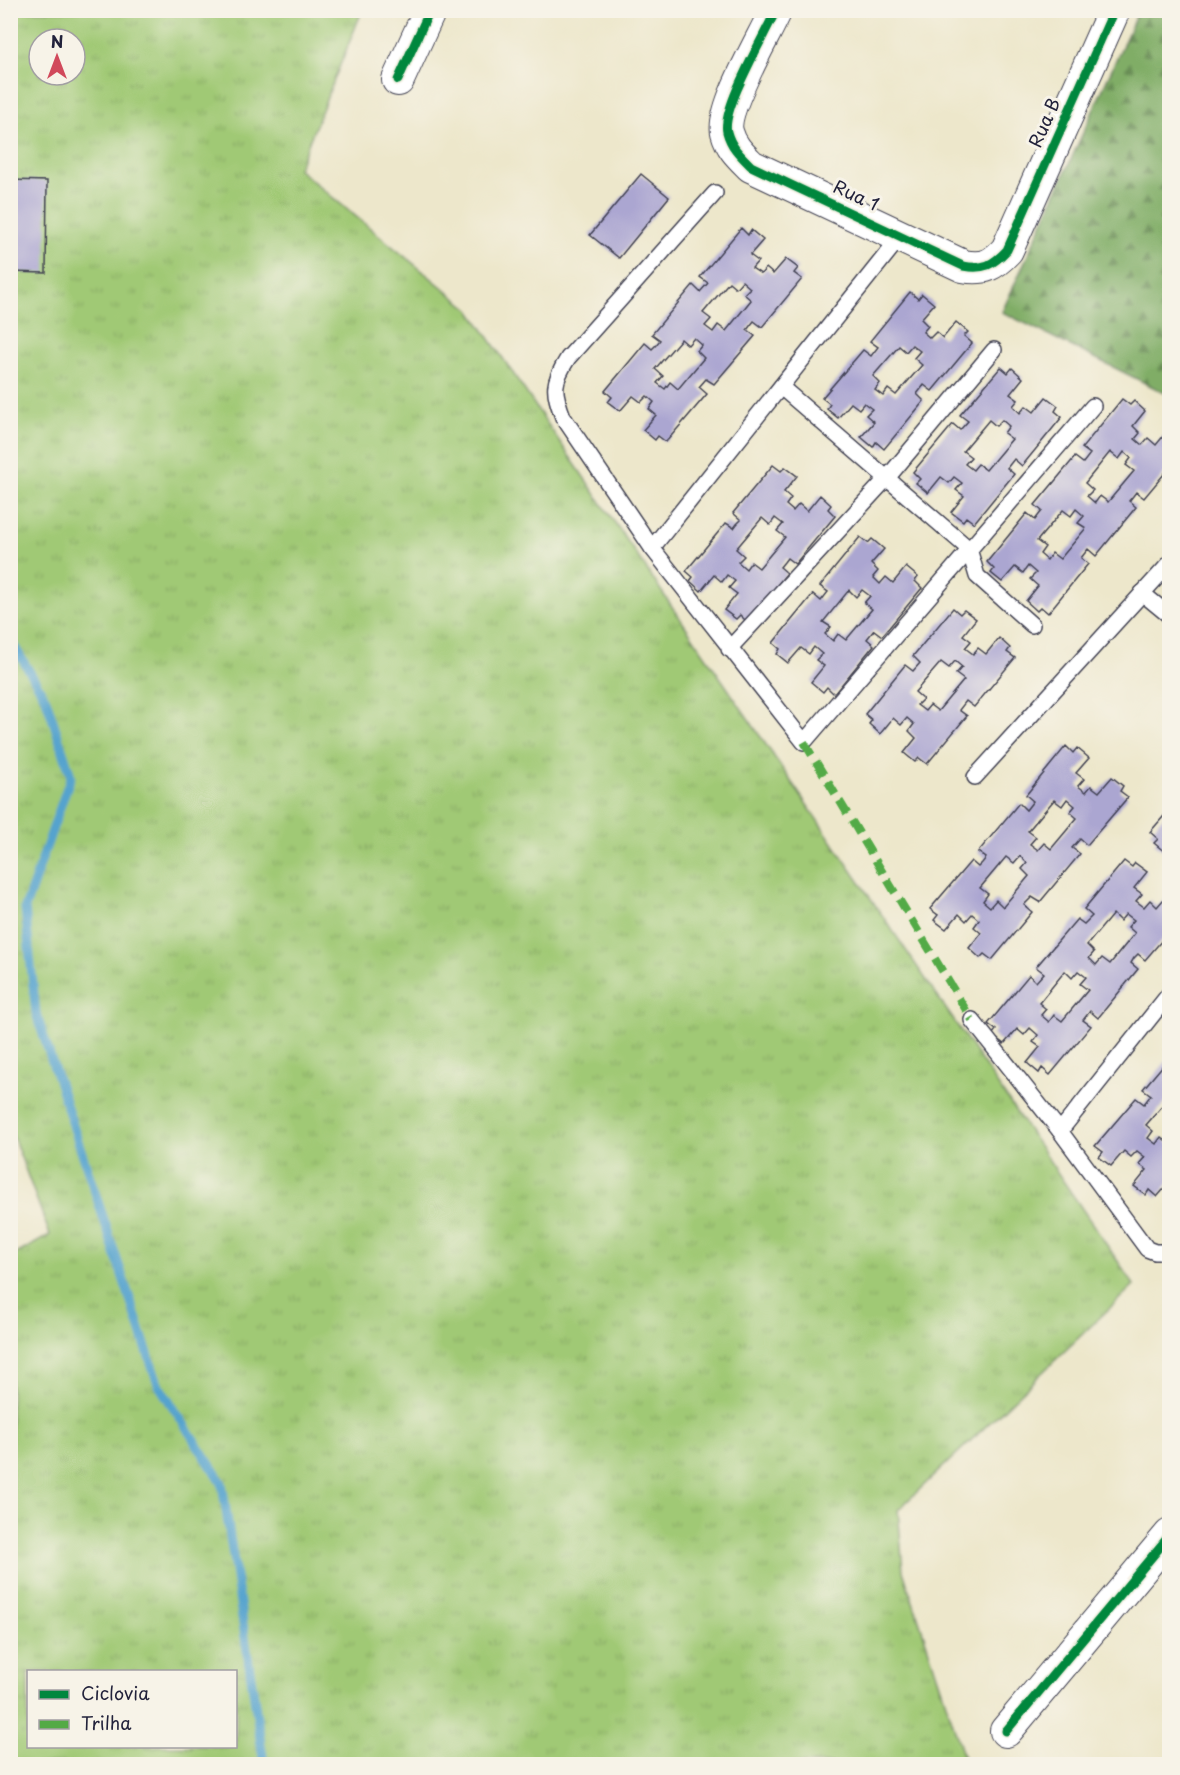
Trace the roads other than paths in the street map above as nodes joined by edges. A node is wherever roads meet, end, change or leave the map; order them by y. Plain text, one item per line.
1 (430, 10) edge
2 (776, 10) edge
3 (1114, 10) edge
4 (398, 81) dead end
5 (715, 193) dead end
6 (901, 236) junction
7 (1007, 250) joint
8 (994, 350) dead end
9 (782, 387) junction
10 (1093, 406) dead end
11 (888, 477) junction
12 (652, 548) junction
13 (969, 549) junction
14 (1170, 563) edge
15 (1142, 593) junction
16 (1170, 616) edge
17 (1032, 625) dead end
18 (729, 649) junction
19 (975, 777) dead end
20 (1170, 993) edge
21 (972, 1020) dead end
22 (1060, 1131) junction
23 (1170, 1252) edge
24 (1170, 1535) edge
25 (1006, 1731) dead end

1 - 4 street
2 - 6 street, Rua 1
3 - 7 street, Rua B
5 - 12 lane
6 - 7 street, Rua 1
6 - 9 lane
8 - 11 lane
9 - 11 lane
9 - 12 lane
10 - 13 lane
11 - 13 lane
11 - 18 lane
12 - 18 lane
13 - 17 lane
13 - 18 lane
14 - 15 lane
15 - 16 lane
15 - 19 lane
20 - 22 lane
21 - 22 lane
22 - 23 lane
24 - 25 street

